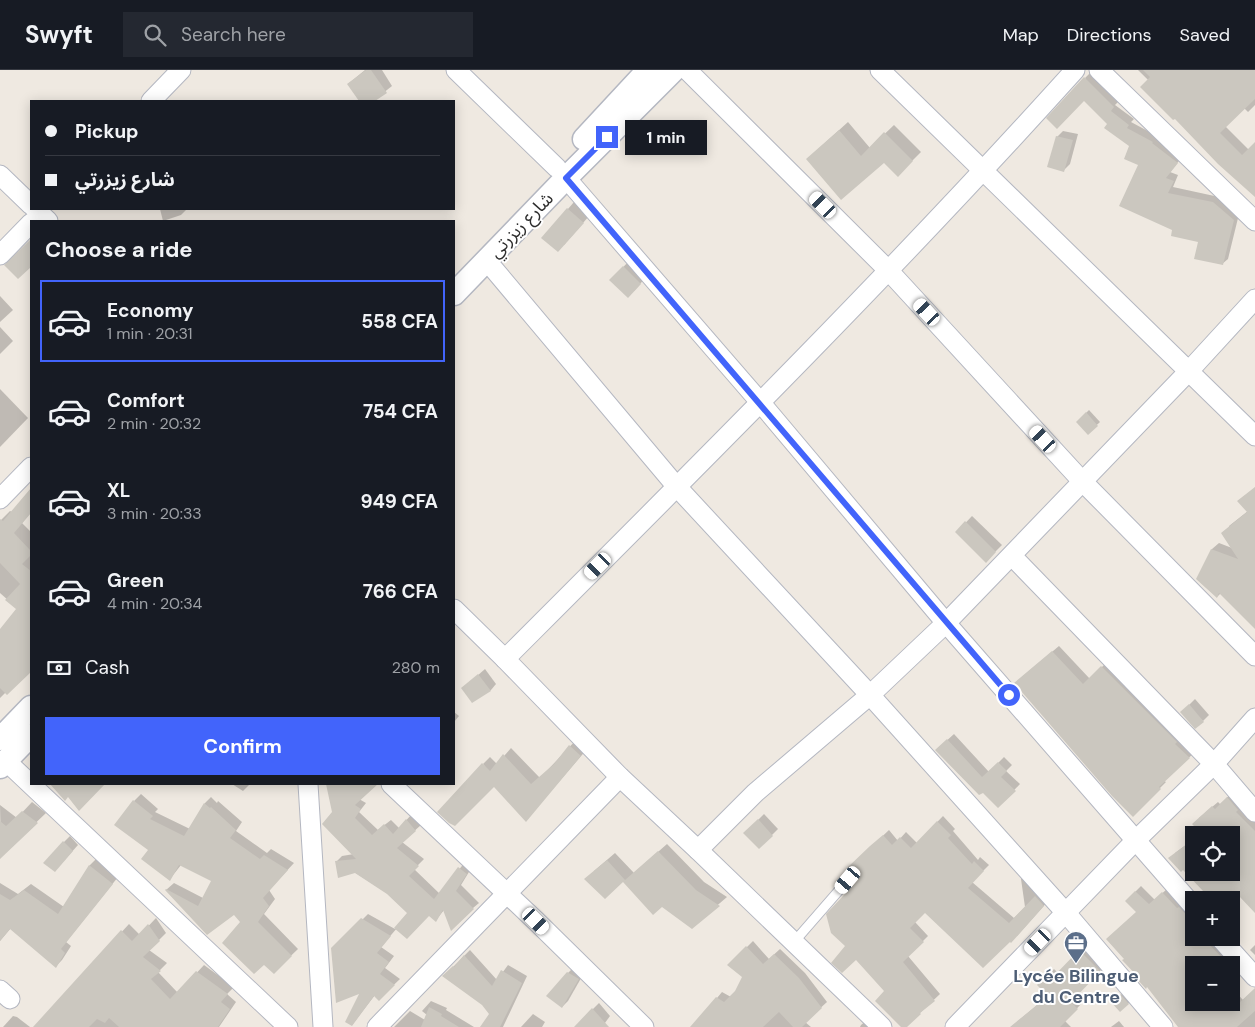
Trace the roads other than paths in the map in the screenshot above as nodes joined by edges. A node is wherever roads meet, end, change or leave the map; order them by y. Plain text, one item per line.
1 (182, 70) edge
2 (456, 70) edge
3 (648, 70) edge
4 (674, 70) edge
5 (687, 70) edge
6 (880, 70) edge
7 (1075, 70) edge
8 (1100, 70) edge
9 (152, 100) edge
10 (983, 172) junction
11 (562, 173) junction
12 (0, 175) edge
13 (30, 207) edge
14 (1255, 221) edge
15 (30, 224) edge
16 (0, 256) edge
17 (487, 261) junction
18 (888, 270) junction
19 (455, 276) edge
20 (455, 293) edge
21 (1255, 299) edge
22 (1188, 372) junction
23 (760, 402) junction
24 (1255, 436) edge
25 (30, 468) edge
26 (1082, 481) junction
27 (677, 487) junction
28 (0, 499) edge
29 (1012, 556) junction
30 (455, 610) edge
31 (946, 623) junction
32 (1255, 656) edge
33 (505, 659) junction
34 (870, 695) junction
35 (30, 708) edge
36 (1255, 718) edge
37 (30, 736) edge
38 (0, 739) edge
39 (3, 764) edge
40 (1214, 764) junction
41 (620, 778) junction
42 (308, 785) edge
43 (391, 785) edge
44 (1255, 812) edge
45 (1136, 840) junction
46 (698, 850) junction
47 (848, 880) dead end
48 (507, 893) junction
49 (1185, 897) edge
50 (1066, 913) junction
51 (794, 942) junction
52 (1227, 946) edge
53 (1255, 978) edge
54 (288, 1027) edge
55 (322, 1027) edge
56 (377, 1027) edge
57 (644, 1027) edge
58 (882, 1027) edge
59 (955, 1027) edge
60 (1163, 1027) edge

1 - 9 street
2 - 11 street
3 - 11 street, شارع زيزرتي
4 - 11 street, شارع زيزرتي
5 - 18 street
6 - 10 street
7 - 10 street
8 - 14 street
10 - 18 street
10 - 22 street
11 - 17 street, شارع زيزرتي
11 - 19 street, شارع زيزرتي
11 - 23 street
12 - 13 street
15 - 16 street
17 - 20 street, شارع زيزرتي
17 - 27 street
18 - 23 street
18 - 26 street
21 - 22 street
22 - 24 street
22 - 26 street
23 - 27 street
23 - 31 street
25 - 28 street
26 - 29 street
26 - 32 street
27 - 33 street
27 - 34 street
29 - 31 street
29 - 40 street
30 - 33 street
31 - 34 street
31 - 45 street
33 - 41 street
34 - 46 street
34 - 50 street
35 - 38 street
36 - 40 street
37 - 39 street
39 - 54 street
40 - 44 street
40 - 45 street
41 - 46 street
41 - 48 street
42 - 55 street
43 - 48 street
45 - 49 street
45 - 50 street
46 - 51 street
47 - 51 lane
48 - 56 street
48 - 57 street
50 - 59 street
50 - 60 street
51 - 58 street
52 - 53 street

